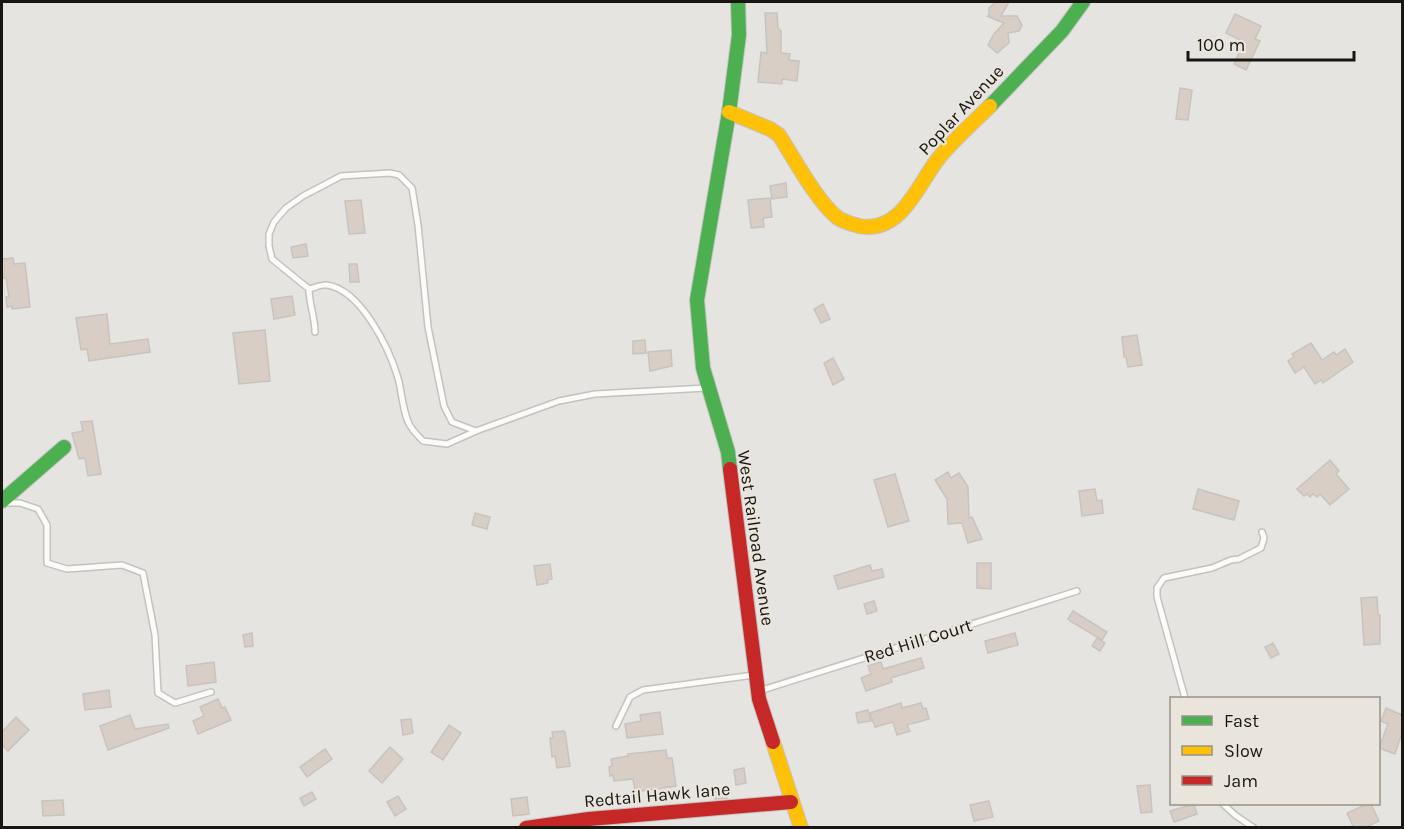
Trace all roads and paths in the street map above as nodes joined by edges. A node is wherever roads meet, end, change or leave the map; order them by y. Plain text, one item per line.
1 (738, 2) edge
2 (1083, 2) edge
3 (729, 112) junction
4 (309, 290) junction
5 (315, 332) dead end
6 (707, 387) junction
7 (476, 431) junction
8 (64, 447) dead end
9 (2, 502) edge
10 (1262, 532) dead end
11 (1077, 591) dead end
12 (756, 675) junction
13 (211, 692) dead end
14 (758, 692) junction
15 (1184, 697) edge
16 (616, 726) dead end
17 (791, 802) junction
18 (1224, 805) edge
19 (526, 828) edge
20 (801, 828) edge
21 (1254, 828) edge

1 - 3 street, West Railroad Avenue
2 - 3 street, Poplar Avenue
3 - 6 street, West Railroad Avenue
4 - 5 lane
4 - 7 lane
4 - 7 lane
6 - 7 lane
6 - 12 street, West Railroad Avenue
8 - 9 street
9 - 13 lane
10 - 15 lane
11 - 14 lane, Red Hill Court
12 - 14 street, West Railroad Avenue
12 - 16 lane
14 - 17 street, West Railroad Avenue
17 - 19 street, Redtail Hawk lane
17 - 20 street, West Railroad Avenue
18 - 21 lane

